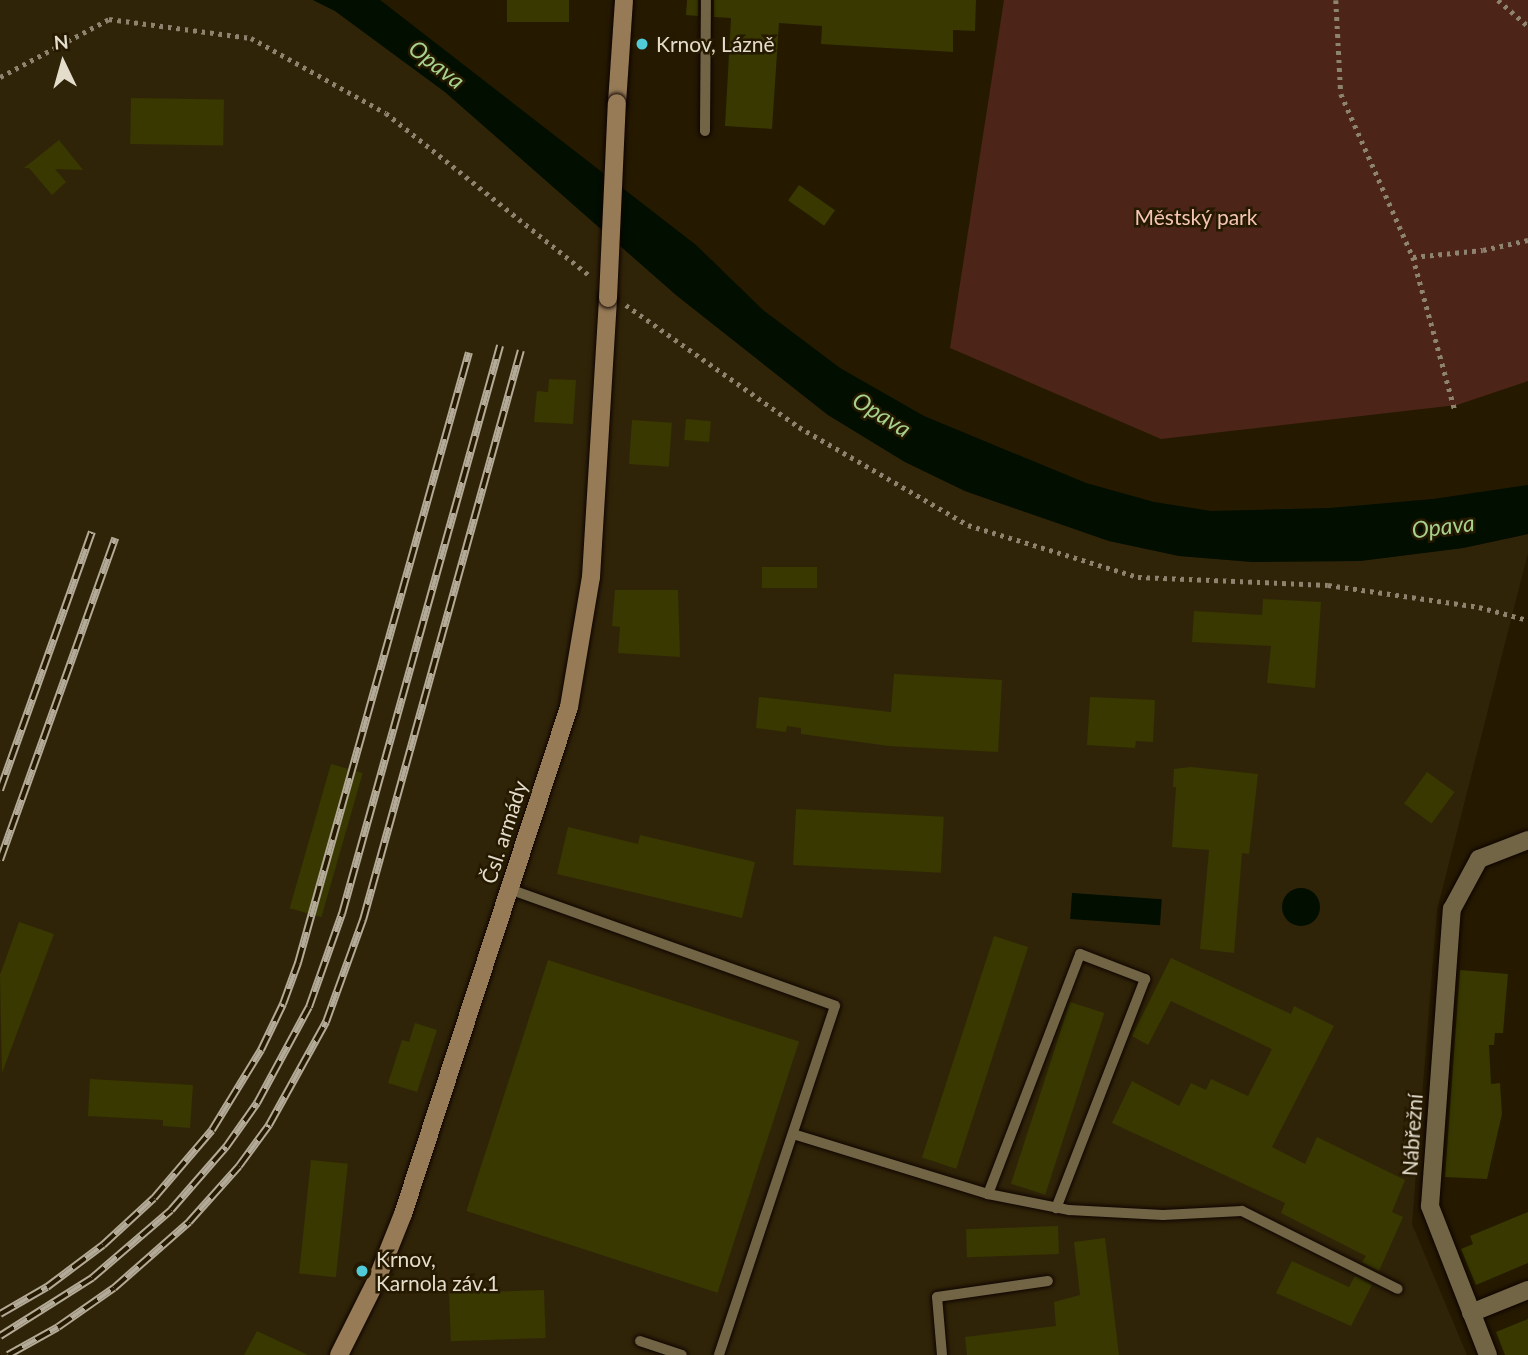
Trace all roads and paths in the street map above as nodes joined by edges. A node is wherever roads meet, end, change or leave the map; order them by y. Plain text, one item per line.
1 (624, 0) edge
2 (706, 0) edge
3 (1336, 0) edge
4 (1498, 0) edge
5 (1528, 26) edge
6 (0, 77) edge
7 (705, 131) dead end
8 (1528, 240) edge
9 (1413, 257) junction
10 (591, 277) dead end
11 (616, 300) junction
12 (1455, 411) dead end
13 (1528, 620) edge
14 (1528, 840) edge
15 (509, 889) junction
16 (793, 1134) junction
17 (988, 1194) junction
18 (1056, 1208) junction
19 (1048, 1281) dead end
20 (1398, 1289) dead end
21 (1528, 1290) edge
22 (1471, 1313) junction
23 (640, 1341) dead end
24 (339, 1355) edge
25 (681, 1355) edge
26 (719, 1355) edge
27 (943, 1355) edge
28 (1488, 1355) edge

1 - 11 main road, Čsl. armády, bridge
2 - 7 lane
3 - 9 path
4 - 5 path
6 - 10 path
8 - 9 path
9 - 12 path
11 - 13 path
11 - 15 main road, Čsl. armády
14 - 22 street, Nábřežní
15 - 16 lane
15 - 24 main road, Čsl. armády
16 - 17 lane
16 - 26 lane
17 - 18 lane
17 - 18 lane
18 - 20 lane
19 - 27 lane
21 - 22 street
22 - 28 street, Nábřežní
23 - 25 lane

